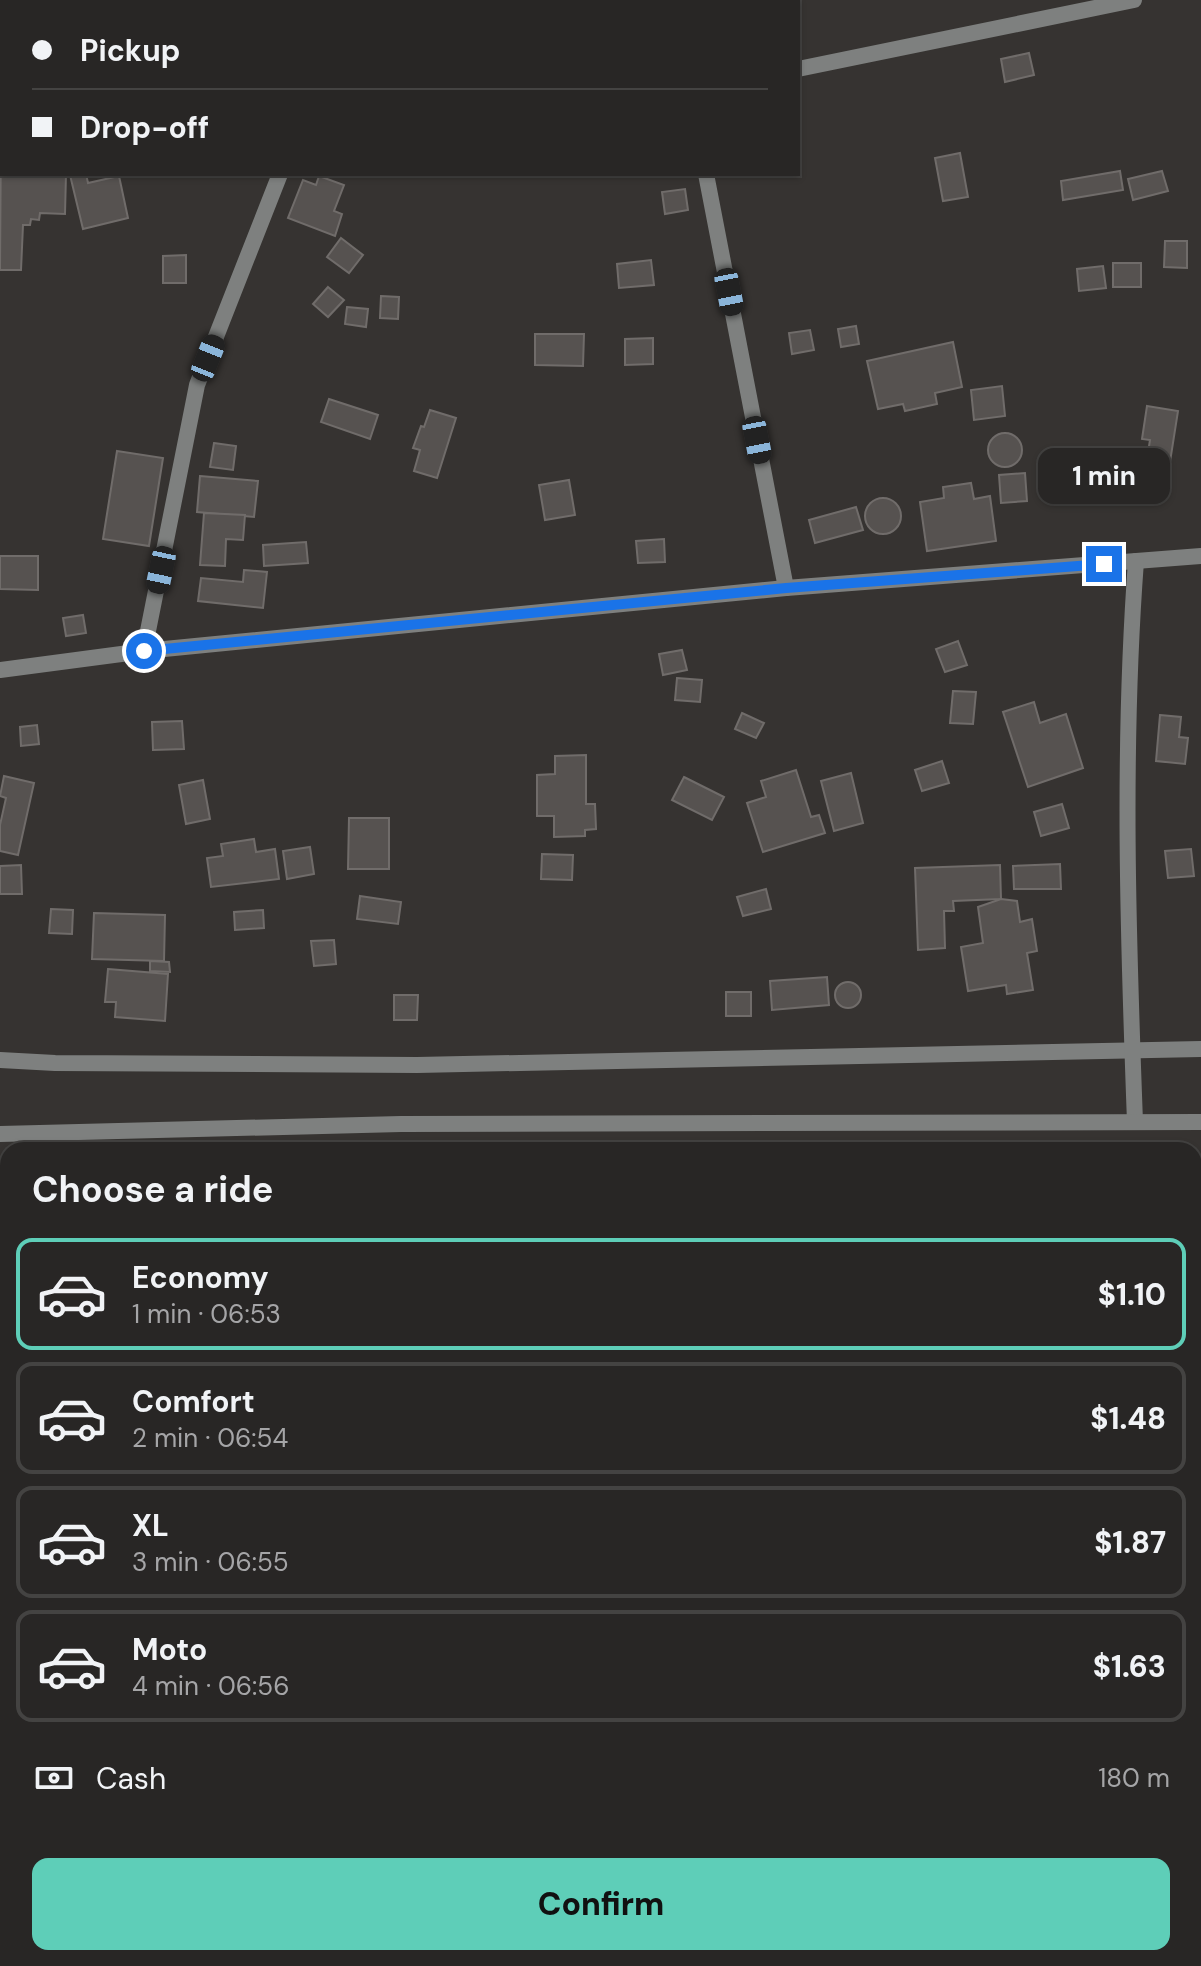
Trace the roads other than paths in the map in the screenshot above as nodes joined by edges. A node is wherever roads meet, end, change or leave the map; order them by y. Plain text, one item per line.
1 (1134, 0) edge
2 (800, 69) edge
3 (279, 176) edge
4 (706, 176) edge
5 (1201, 556) edge
6 (1136, 561) junction
7 (786, 588) junction
8 (144, 651) junction
9 (0, 670) edge
10 (1201, 1049) edge
11 (1132, 1050) junction
12 (0, 1060) edge
13 (1135, 1122) junction
14 (1201, 1122) edge
15 (0, 1134) edge

1 - 2 street
3 - 8 street
4 - 7 street
5 - 6 street
6 - 7 street
6 - 11 street
7 - 8 street
8 - 9 street
10 - 11 street
11 - 12 street
11 - 13 street
13 - 14 street
13 - 15 street

